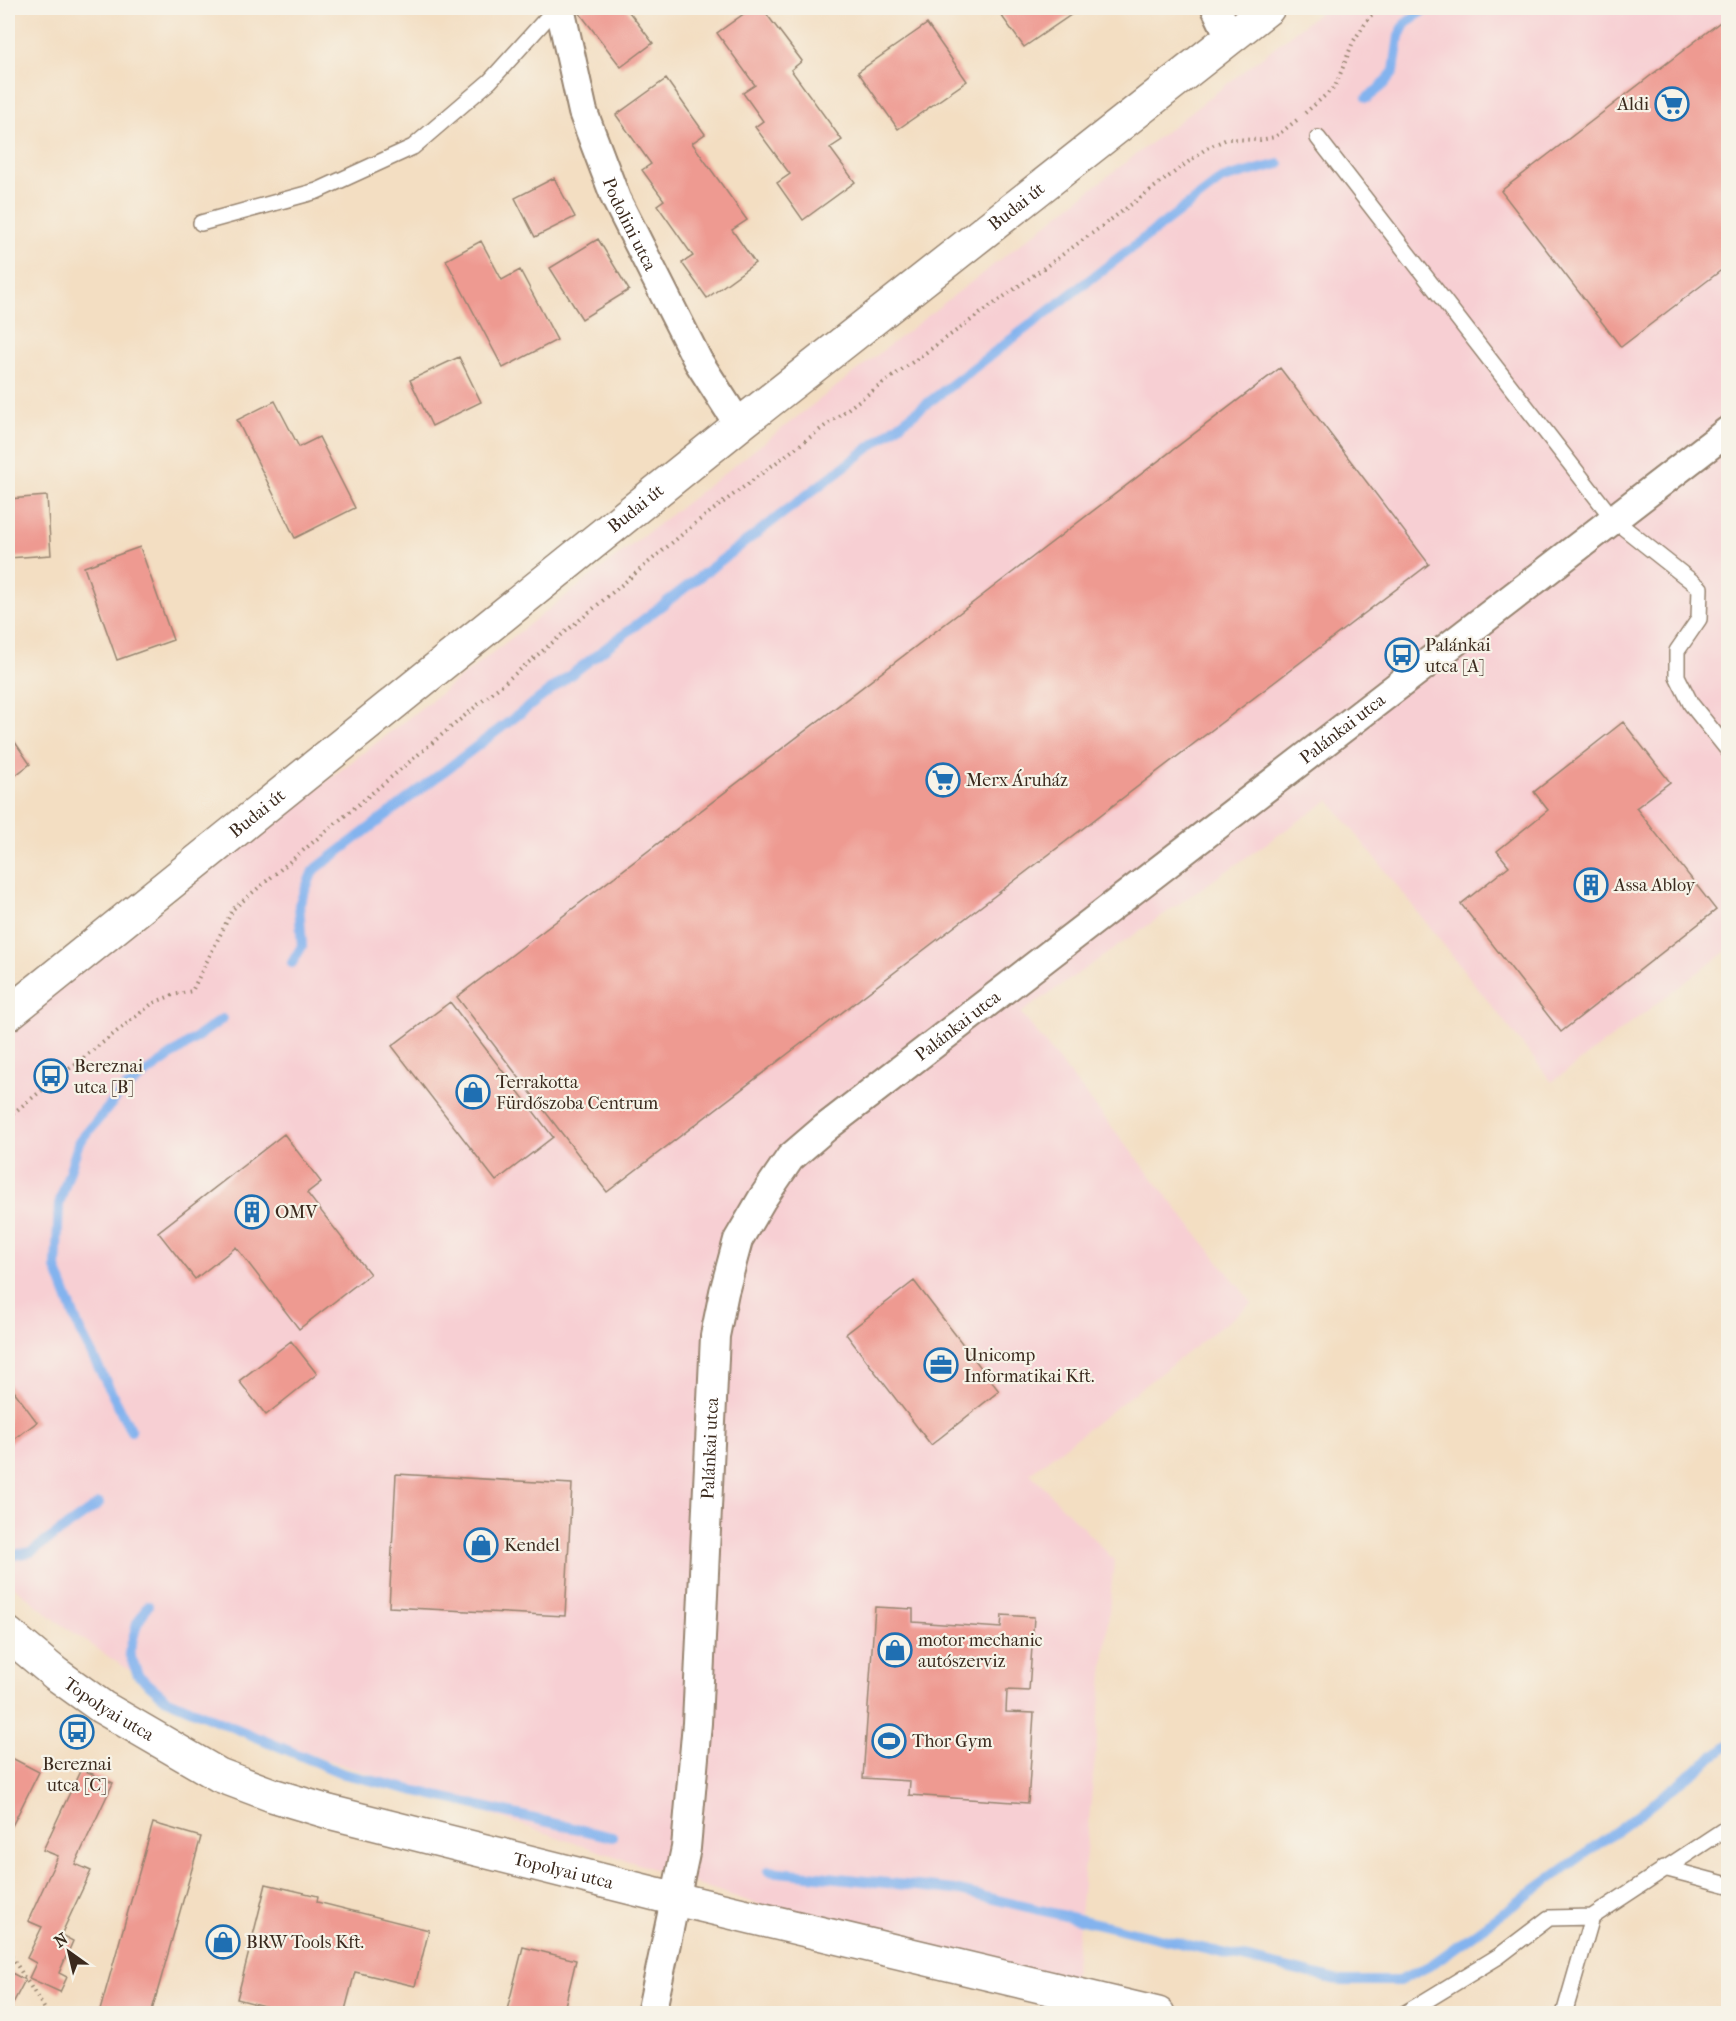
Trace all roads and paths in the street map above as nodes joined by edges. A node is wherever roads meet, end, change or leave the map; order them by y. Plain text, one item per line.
1 (558, 8) edge
2 (1216, 8) edge
3 (1268, 8) edge
4 (1383, 8) edge
5 (1230, 37) junction
6 (1318, 138) dead end
7 (201, 223) dead end
8 (739, 425) junction
9 (1728, 431) edge
10 (1614, 520) junction
11 (1728, 750) edge
12 (8, 1014) edge
13 (8, 1117) edge
14 (8, 1634) edge
15 (1728, 1827) edge
16 (1664, 1868) junction
17 (1728, 1885) edge
18 (676, 1899) junction
19 (1592, 1917) junction
20 (8, 1950) edge
21 (48, 2013) edge
22 (651, 2013) edge
23 (1158, 2013) edge
24 (1404, 2013) edge
25 (1564, 2013) edge

1 - 7 lane
1 - 8 street, Podolini utca
2 - 5 street
3 - 5 main road, Budai út
4 - 13 path
5 - 8 main road, Budai út
6 - 10 lane
8 - 12 main road, Budai út
9 - 10 street, Palánkai utca
10 - 11 lane
10 - 18 street, Palánkai utca
14 - 18 main road, Topolyai utca
15 - 16 lane
16 - 17 lane
16 - 19 lane
18 - 22 street, Palánkai utca
18 - 23 main road, Topolyai utca
19 - 24 lane
19 - 25 lane
20 - 21 path

